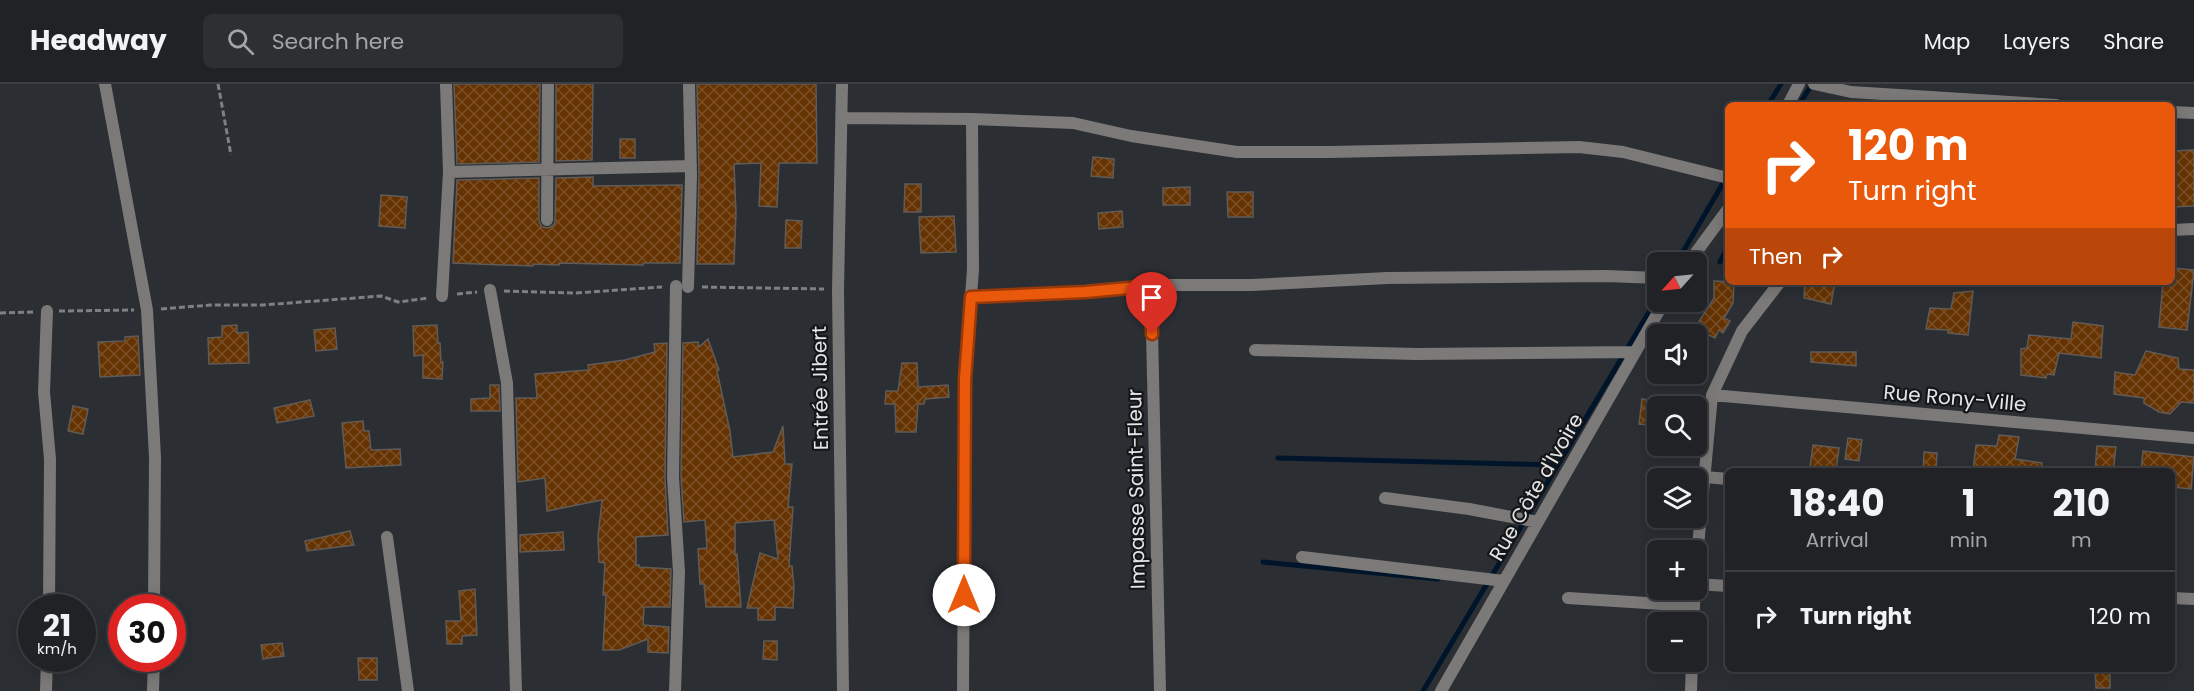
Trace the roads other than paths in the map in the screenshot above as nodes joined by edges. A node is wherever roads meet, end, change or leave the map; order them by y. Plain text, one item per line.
1 (105, 84) edge
2 (446, 84) edge
3 (548, 84) edge
4 (689, 84) edge
5 (842, 84) edge
6 (1799, 84) edge
7 (1814, 84) edge
8 (1790, 102) edge
9 (2009, 102) edge
10 (2175, 112) edge
11 (2194, 114) edge
12 (843, 118) junction
13 (972, 119) junction
14 (691, 166) junction
15 (547, 169) junction
16 (449, 172) junction
17 (1725, 177) edge
18 (1725, 213) edge
19 (547, 220) dead end
20 (2194, 229) edge
21 (2175, 230) edge
22 (1696, 252) edge
23 (1647, 278) edge
24 (1778, 285) edge
25 (1151, 286) junction
26 (490, 290) road end
27 (442, 296) road end
28 (971, 297) junction
29 (47, 311) road end
30 (1658, 312) edge
31 (1255, 350) dead end
32 (1635, 352) junction
33 (1712, 395) junction
34 (2194, 438) edge
35 (1706, 468) edge
36 (1707, 477) edge
37 (1725, 479) edge
38 (1385, 498) dead end
39 (1538, 522) junction
40 (387, 537) dead end
41 (1302, 557) dead end
42 (1504, 581) junction
43 (1707, 585) edge
44 (1725, 586) edge
45 (49, 594) edge
46 (154, 594) edge
47 (1568, 598) dead end
48 (2175, 598) edge
49 (2194, 598) edge
50 (1694, 600) edge
51 (1694, 606) junction
52 (1694, 612) edge
53 (47, 672) edge
54 (154, 672) edge
55 (1692, 672) edge
56 (46, 691) edge
57 (153, 691) edge
58 (408, 691) edge
59 (516, 691) edge
60 (675, 691) edge
61 (843, 691) edge
62 (963, 691) edge
63 (1160, 691) edge
64 (1441, 691) edge
65 (1691, 691) edge

1 - 46 street
2 - 16 street
3 - 15 street
4 - 14 street
5 - 12 street, Entrée Jibert
6 - 8 street
7 - 9 street
10 - 11 street
12 - 13 street
12 - 61 street, Entrée Jibert
13 - 17 street
13 - 28 street
14 - 15 street
14 - 60 street
15 - 16 street
15 - 19 street
16 - 27 street
18 - 22 street
20 - 21 street
23 - 25 street
24 - 33 street
25 - 28 street
25 - 63 street, Impasse Saint-Fleur
26 - 59 street
28 - 62 street
29 - 45 street
30 - 32 street, Rue Côte d'Ivoire
31 - 32 street
32 - 39 street, Rue Côte d'Ivoire
33 - 34 street, Rue Rony-Ville
33 - 35 street
36 - 37 street
38 - 39 street
39 - 42 street, Rue Côte d'Ivoire
40 - 58 street
41 - 42 street
42 - 64 street, Rue Côte d'Ivoire
43 - 44 street
47 - 51 street
48 - 49 street
50 - 51 street
51 - 52 street
53 - 56 street
54 - 57 street
55 - 65 street

